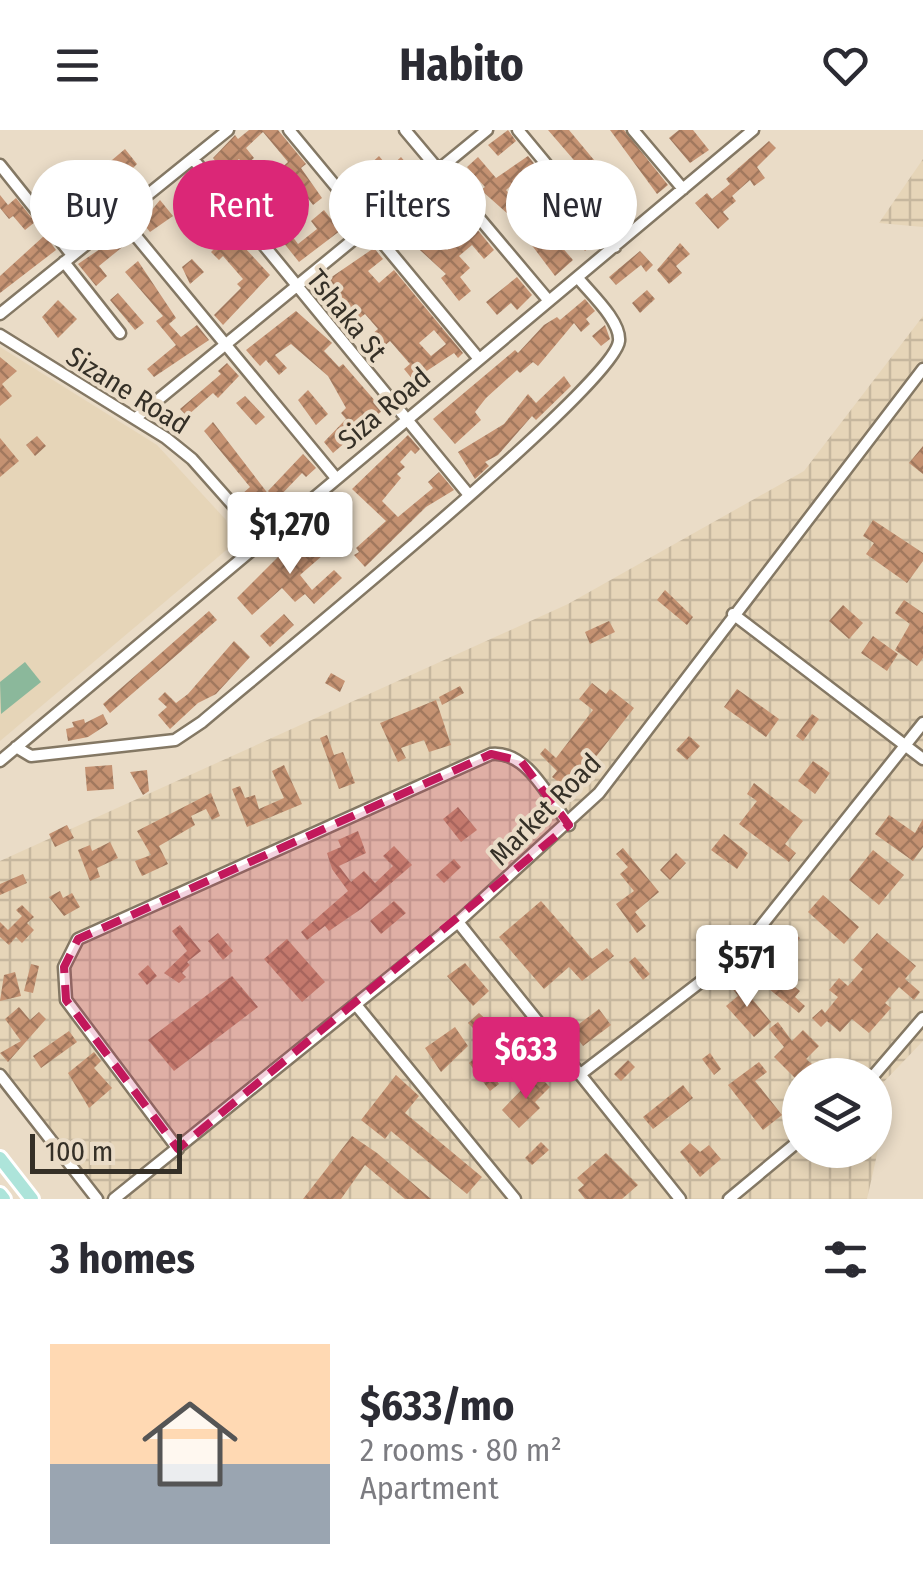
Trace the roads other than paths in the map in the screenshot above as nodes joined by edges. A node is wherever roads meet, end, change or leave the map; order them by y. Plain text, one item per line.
1 (228, 130) edge
2 (289, 130) edge
3 (405, 130) edge
4 (487, 130) edge
5 (518, 130) edge
6 (634, 130) edge
7 (753, 130) edge
8 (193, 159) junction
9 (430, 160) edge
10 (451, 160) edge
11 (543, 160) edge
12 (0, 165) edge
13 (329, 177) edge
14 (682, 189) junction
15 (153, 192) edge
16 (486, 226) edge
17 (637, 228) edge
18 (80, 250) edge
19 (147, 250) edge
20 (343, 250) edge
21 (391, 250) edge
22 (611, 250) edge
23 (68, 259) junction
24 (578, 278) junction
25 (297, 289) junction
26 (548, 301) junction
27 (0, 314) edge
28 (120, 333) dead end
29 (0, 336) edge
30 (226, 347) junction
31 (479, 358) junction
32 (923, 369) edge
33 (137, 417) junction
34 (404, 420) junction
35 (336, 478) junction
36 (470, 495) junction
37 (263, 539) junction
38 (733, 614) junction
39 (923, 724) edge
40 (906, 746) junction
41 (16, 747) junction
42 (923, 759) edge
43 (0, 761) edge
44 (569, 825) junction
45 (458, 922) junction
46 (357, 1006) junction
47 (923, 1018) edge
48 (889, 1058) edge
49 (582, 1073) junction
50 (0, 1075) edge
51 (178, 1148) junction
52 (782, 1155) edge
53 (0, 1158) edge
54 (32, 1199) edge
55 (97, 1199) edge
56 (114, 1199) edge
57 (515, 1199) edge
58 (680, 1199) edge
59 (729, 1199) edge

1 - 8 street
2 - 13 street
3 - 9 street
4 - 10 street
5 - 11 street
6 - 14 street
7 - 14 street, Siza Road
8 - 15 street
8 - 25 street, Tshaka St
12 - 23 street
14 - 17 street, Siza Road
16 - 26 street
18 - 23 street
19 - 30 street
20 - 25 street
21 - 31 street
22 - 24 street, Siza Road
23 - 27 street
23 - 28 street
24 - 26 street, Siza Road
24 - 36 street
25 - 30 street
25 - 34 street, Tshaka St
26 - 31 street, Siza Road
29 - 33 street, Sizane Road
30 - 33 street
30 - 35 street
31 - 34 street, Siza Road
32 - 38 street, Market Road
33 - 37 street, Sizane Road
34 - 35 street, Siza Road
34 - 36 street, Tshaka St
35 - 37 street, Siza Road
36 - 41 street
37 - 41 street, Siza Road
38 - 40 street
38 - 44 street, Market Road
39 - 40 street
40 - 42 street
40 - 49 street
41 - 43 street, Siza Road
44 - 45 street, Market Road
44 - 51 street
45 - 46 street, Market Road
45 - 49 street
46 - 51 street, Market Road
46 - 57 street
47 - 48 street
49 - 58 street
50 - 55 street
51 - 56 street, Market Road
52 - 59 street
53 - 54 main road

